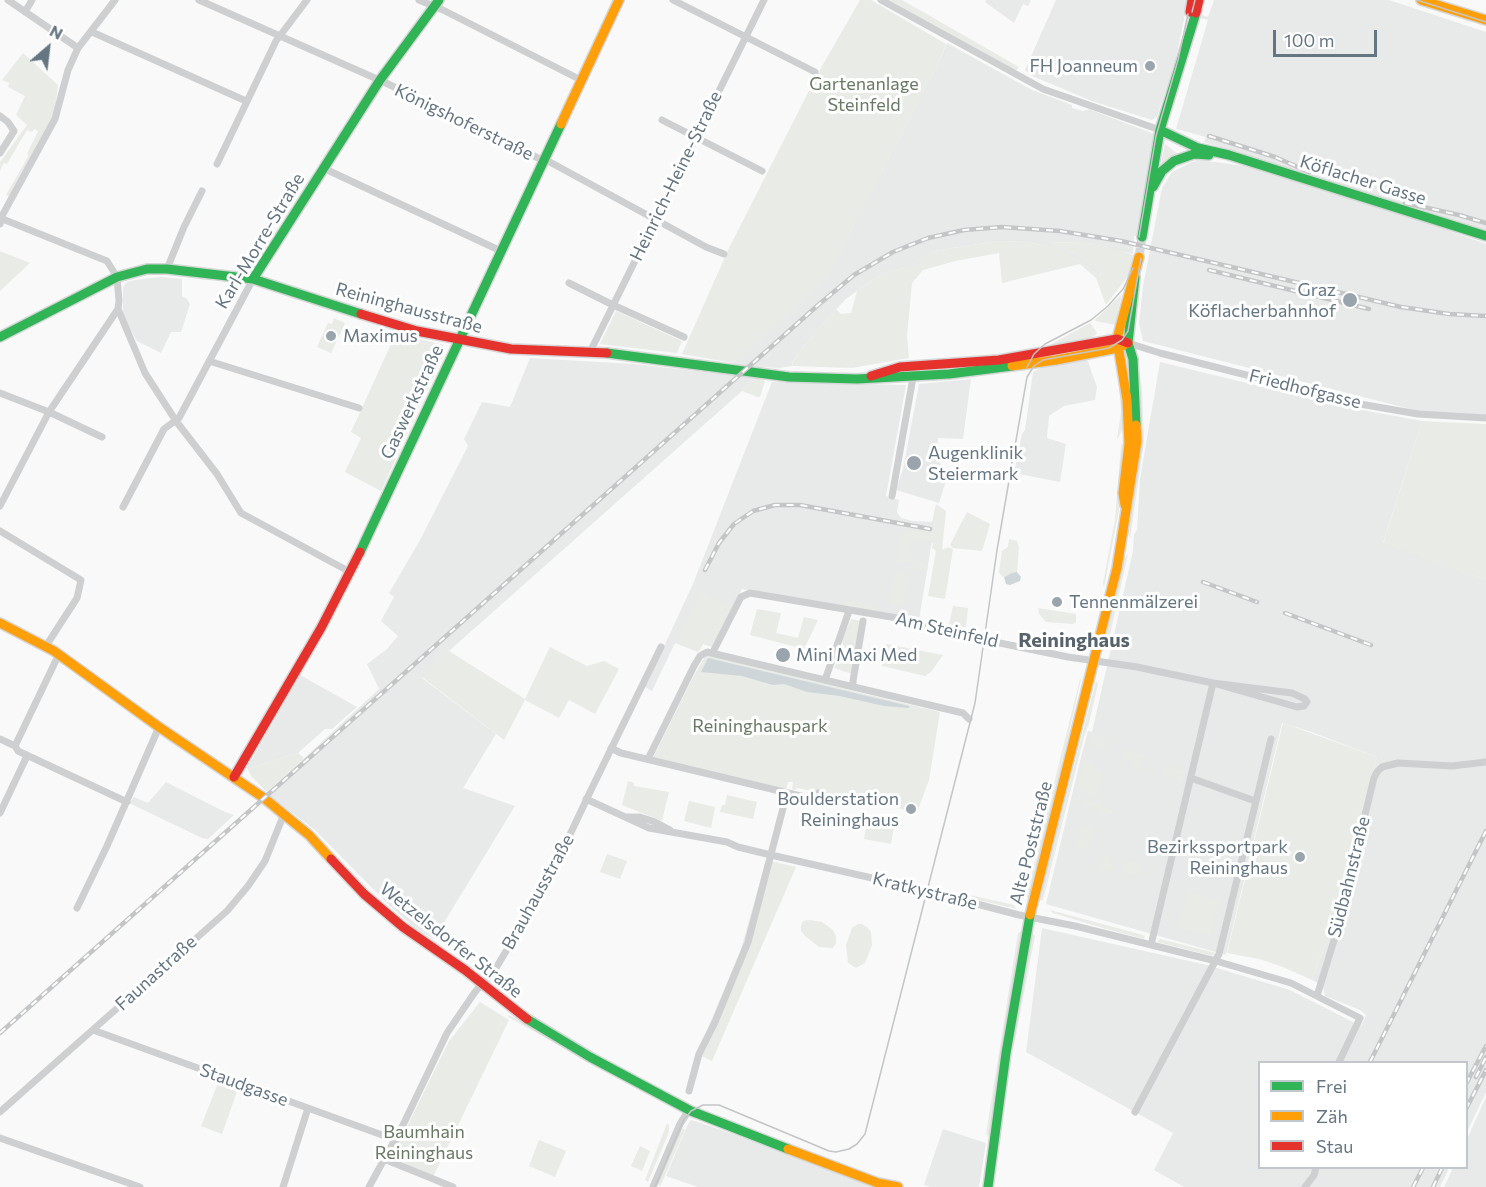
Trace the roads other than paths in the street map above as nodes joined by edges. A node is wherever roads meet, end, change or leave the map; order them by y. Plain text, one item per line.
1 (8, 0) edge
2 (33, 0) edge
3 (115, 0) edge
4 (199, 0) edge
5 (307, 0) edge
6 (418, 0) edge
7 (619, 0) edge
8 (673, 0) edge
9 (764, 0) edge
10 (881, 0) edge
11 (1192, 0) edge
12 (1199, 0) edge
13 (1421, 0) edge
14 (437, 4) edge
15 (25, 12) junction
16 (1192, 14) junction
17 (1486, 20) edge
18 (92, 32) junction
19 (280, 36) junction
20 (744, 36) junction
21 (78, 48) junction
22 (814, 72) dead end
23 (380, 80) junction
24 (581, 80) junction
25 (246, 101) junction
26 (0, 116) edge
27 (662, 120) dead end
28 (1160, 130) junction
29 (696, 137) junction
30 (0, 153) edge
31 (1229, 155) junction
32 (544, 159) junction
33 (217, 164) dead end
34 (323, 168) junction
35 (762, 171) dead end
36 (202, 191) dead end
37 (1148, 198) junction
38 (656, 220) junction
39 (1, 221) edge
40 (1486, 236) edge
41 (1142, 237) tunnel mouth
42 (501, 251) junction
43 (724, 254) dead end
44 (1138, 257) tunnel mouth
45 (167, 269) junction
46 (117, 277) junction
47 (1135, 277) junction
48 (254, 279) junction
49 (569, 283) dead end
50 (613, 305) junction
51 (118, 309) junction
52 (0, 337) edge
53 (684, 337) dead end
54 (460, 340) junction
55 (1128, 343) junction
56 (1118, 344) junction
57 (590, 352) junction
58 (1033, 359) junction
59 (209, 361) junction
60 (915, 366) junction
61 (913, 376) junction
62 (863, 379) junction
63 (0, 393) edge
64 (359, 408) dead end
65 (49, 412) junction
66 (1486, 418) edge
67 (176, 421) junction
68 (102, 437) dead end
69 (892, 496) dead end
70 (0, 506) edge
71 (123, 507) dead end
72 (1126, 511) junction
73 (0, 531) edge
74 (350, 572) junction
75 (849, 611) junction
76 (863, 621) dead end
77 (0, 623) edge
78 (46, 646) junction
79 (661, 647) dead end
80 (712, 652) junction
81 (59, 654) junction
82 (1093, 661) junction
83 (825, 680) junction
84 (1213, 682) junction
85 (853, 687) junction
86 (969, 719) dead end
87 (159, 727) junction
88 (0, 739) edge
89 (1271, 739) dead end
90 (15, 746) junction
91 (611, 748) junction
92 (27, 756) junction
93 (648, 759) junction
94 (1486, 762) edge
95 (234, 777) junction
96 (1191, 778) junction
97 (787, 793) junction
98 (818, 793) dead end
99 (586, 799) junction
100 (1255, 801) junction
101 (127, 802) junction
102 (0, 813) edge
103 (284, 814) junction
104 (771, 855) junction
105 (77, 908) dead end
106 (1029, 917) junction
107 (1151, 945) junction
108 (1216, 961) junction
109 (482, 984) junction
110 (1317, 996) junction
111 (93, 1030) junction
112 (1339, 1061) edge
113 (689, 1091) dead end
114 (308, 1108) junction
115 (689, 1110) junction
116 (0, 1112) edge
117 (1135, 1112) dead end
118 (0, 1138) edge
119 (396, 1140) junction
120 (384, 1160) junction
121 (1315, 1169) edge
122 (140, 1187) edge
123 (283, 1187) edge
124 (369, 1187) edge
125 (453, 1187) edge
126 (653, 1187) edge
127 (898, 1187) edge
128 (988, 1187) edge
129 (1305, 1187) edge

1 - 15 street
2 - 15 street
3 - 18 street
4 - 19 street, Königshoferstraße
5 - 19 street
6 - 14 street
7 - 24 main road, Gaswerkstraße
8 - 20 street
9 - 20 street, Heinrich-Heine-Straße
10 - 28 street
11 - 16 main road
12 - 16 main road
13 - 17 main road
14 - 23 main road, Karl-Morre-Straße
14 - 24 street
15 - 21 street
16 - 28 main road
18 - 21 street
18 - 25 street
19 - 23 street, Königshoferstraße
19 - 25 street
20 - 22 street
20 - 29 street, Heinrich-Heine-Straße
21 - 39 street
23 - 32 street, Königshoferstraße
23 - 34 main road, Karl-Morre-Straße
24 - 32 main road, Gaswerkstraße
25 - 33 street
26 - 30 street
27 - 29 street
28 - 31 main road, Köflacher Gasse
28 - 37 main road
29 - 35 street
29 - 38 street, Heinrich-Heine-Straße
31 - 37 main road, Köflacher Gasse
31 - 40 main road, Köflacher Gasse
32 - 38 street, Königshoferstraße
32 - 42 main road, Gaswerkstraße
34 - 42 street
34 - 48 main road, Karl-Morre-Straße
36 - 45 street
37 - 41 main road
38 - 43 street, Königshoferstraße
38 - 50 street, Heinrich-Heine-Straße
39 - 46 street
42 - 54 main road, Gaswerkstraße
44 - 47 main road, Alte Poststraße
45 - 46 main road, Reininghausstraße
45 - 48 main road, Reininghausstraße
46 - 51 street
46 - 52 main road, Reininghausstraße
47 - 55 main road, Alte Poststraße
47 - 56 main road, Alte Poststraße
48 - 54 main road, Reininghausstraße
48 - 59 street, Karl-Morre-Straße
49 - 50 street
50 - 53 street
50 - 57 street, Heinrich-Heine-Straße
51 - 65 street
51 - 67 street
54 - 57 main road, Reininghausstraße
54 - 74 main road, Gaswerkstraße
55 - 56 main road, Reininghausstraße
55 - 66 street, Friedhofgasse
55 - 72 main road, Alte Poststraße
56 - 58 main road, Reininghausstraße
56 - 72 main road, Alte Poststraße
57 - 62 main road, Reininghausstraße
58 - 60 main road, Reininghausstraße
58 - 61 main road, Reininghausstraße
59 - 64 street
59 - 67 street, Karl-Morre-Straße
60 - 61 street
60 - 62 main road, Reininghausstraße
61 - 62 main road, Reininghausstraße
61 - 69 street
63 - 65 street
65 - 68 street
65 - 70 street
67 - 71 street, Karl-Morre-Straße
67 - 74 street
72 - 82 main road, Alte Poststraße
73 - 78 street
74 - 95 main road, Gaswerkstraße
75 - 80 street, Am Steinfeld
75 - 82 street, Am Steinfeld
75 - 83 street
76 - 85 street
77 - 78 main road, Wetzelsdorfer Straße
78 - 81 main road, Wetzelsdorfer Straße
79 - 91 street, Brauhausstraße
80 - 83 street
80 - 93 street
81 - 87 main road, Wetzelsdorfer Straße
81 - 90 street
82 - 84 street, Am Steinfeld
82 - 106 main road, Alte Poststraße
83 - 85 street
84 - 84 street, Am Steinfeld
84 - 96 street
85 - 86 street
87 - 95 main road, Wetzelsdorfer Straße
87 - 101 street
88 - 90 street
89 - 100 street
90 - 92 street
91 - 93 street
91 - 99 street, Brauhausstraße
92 - 101 street
92 - 102 street
93 - 97 street
94 - 110 street, Südbahnstraße
95 - 103 main road, Wetzelsdorfer Straße
96 - 100 street
96 - 107 street
97 - 98 street
97 - 104 street
99 - 104 street, Kratkystraße
99 - 109 street, Brauhausstraße
100 - 108 street
101 - 105 street
103 - 109 main road, Wetzelsdorfer Straße
103 - 111 street, Faunastraße
104 - 106 street, Kratkystraße
104 - 113 street
106 - 107 street, Kratkystraße
106 - 128 main road, Alte Poststraße
107 - 108 street, Kratkystraße
108 - 110 street, Kratkystraße
108 - 117 street
109 - 115 main road, Wetzelsdorfer Straße
109 - 119 street, Brauhausstraße
110 - 112 street
111 - 114 street, Staudgasse
111 - 116 street, Faunastraße
114 - 119 street, Staudgasse
114 - 123 street
115 - 126 street
115 - 127 main road, Wetzelsdorfer Straße
118 - 122 street
119 - 120 street, Brauhausstraße
120 - 124 street, Brauhausstraße
120 - 125 street
121 - 129 street

